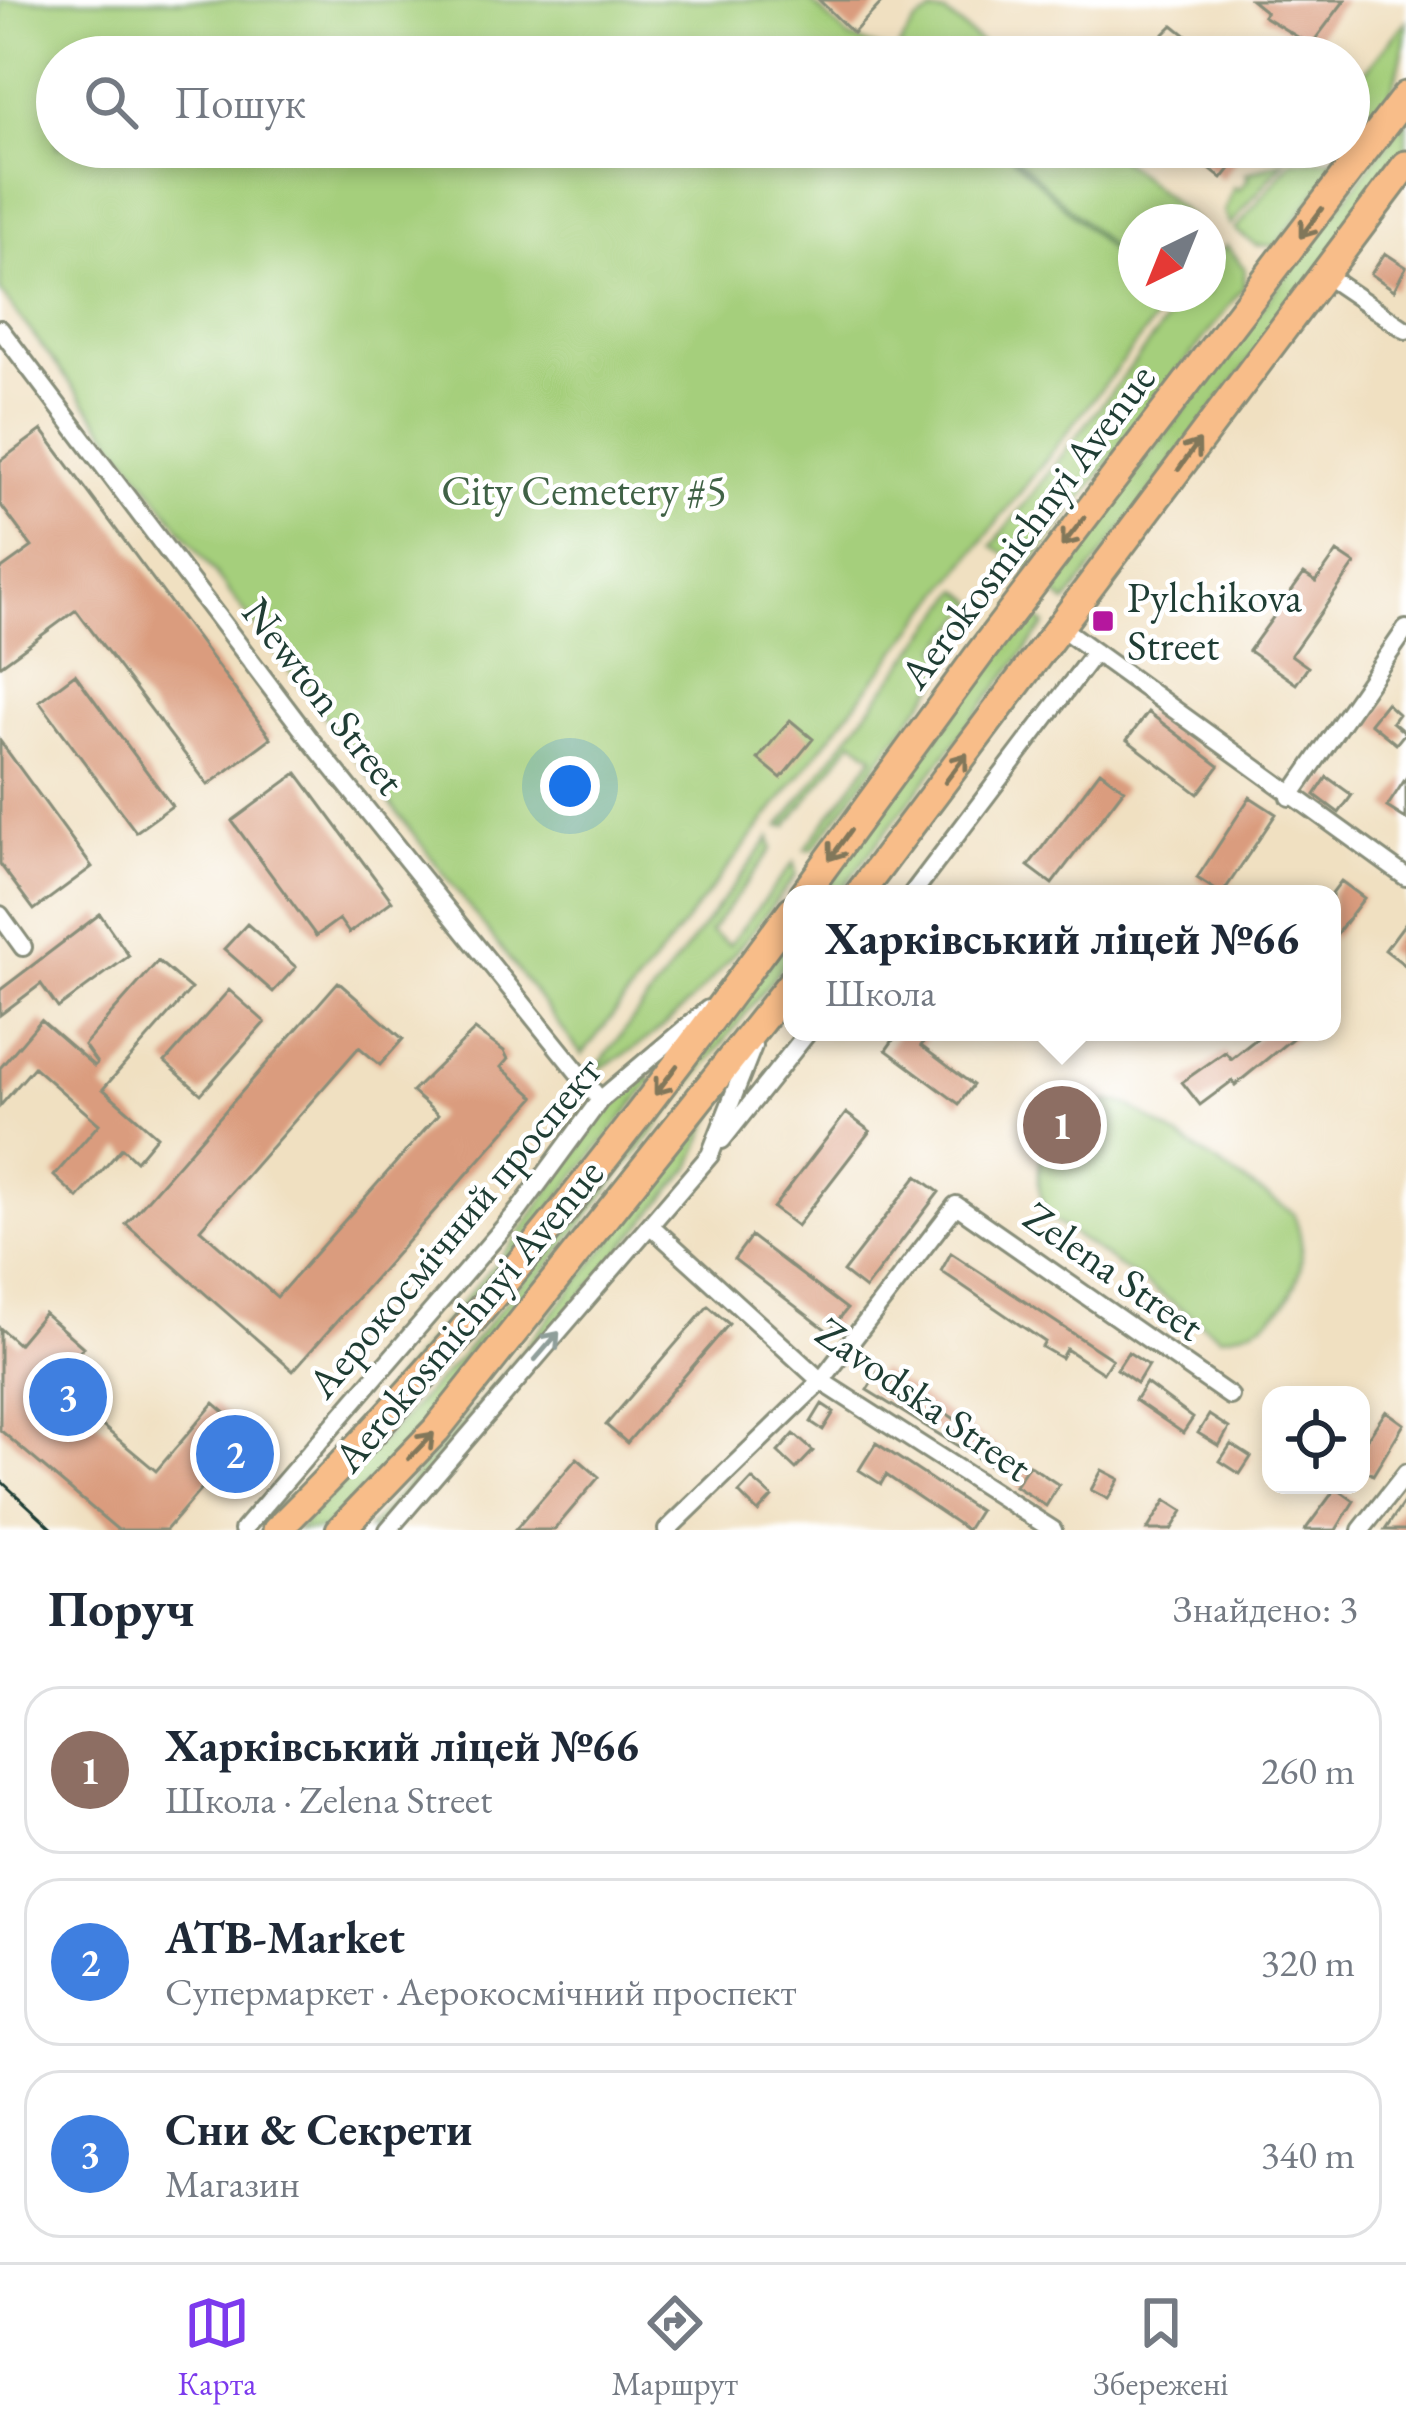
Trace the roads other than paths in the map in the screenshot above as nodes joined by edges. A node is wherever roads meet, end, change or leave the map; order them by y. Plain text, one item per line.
1 (1406, 96) edge
2 (1370, 143) edge
3 (1406, 165) edge
4 (1351, 168) edge
5 (1322, 273) junction
6 (0, 329) edge
7 (1406, 330) edge
8 (1063, 629) junction
9 (1406, 629) edge
10 (1095, 652) junction
11 (1290, 797) junction
12 (1406, 877) edge
13 (811, 885) edge
14 (866, 885) edge
15 (919, 885) edge
16 (0, 915) edge
17 (783, 922) edge
18 (22, 947) dead end
19 (736, 986) junction
20 (783, 994) edge
21 (772, 1008) junction
22 (802, 1041) edge
23 (600, 1100) junction
24 (710, 1155) junction
25 (652, 1226) junction
26 (821, 1381) junction
27 (1230, 1396) dead end
28 (1406, 1473) edge
29 (671, 1529) edge
30 (242, 1530) edge
31 (277, 1530) edge
32 (340, 1530) edge
33 (388, 1530) edge
34 (1053, 1530) edge
35 (1360, 1530) edge

1 -> 2 main road, Aerokosmichnyi Avenue
3 - 5 main road, Aerokosmichnyi Avenue
4 -> 13 main road, Aerokosmichnyi Avenue
5 - 7 street
8 -> 5 main road, Aerokosmichnyi Avenue
6 - 23 street, Newton Street
8 - 10 street
14 -> 8 main road, Aerokosmichnyi Avenue
9 - 11 street
10 - 11 street
10 - 15 street
11 - 12 street
16 - 18 street
17 - 19 main road, Aerokosmichnyi Avenue
19 - 23 street, Аерокосмічний проспект
19 -> 31 main road, Aerokosmichnyi Avenue
20 - 21 main road, Aerokosmichnyi Avenue
21 - 24 street
32 -> 21 main road, Aerokosmichnyi Avenue
22 - 24 street
23 - 30 street, Аерокосмічний проспект
24 - 25 street
25 - 26 street, Zavodska Street
33 -> 25 street
26 - 27 street, Zelena Street
26 - 29 street
26 - 34 street, Zavodska Street
28 - 35 street

